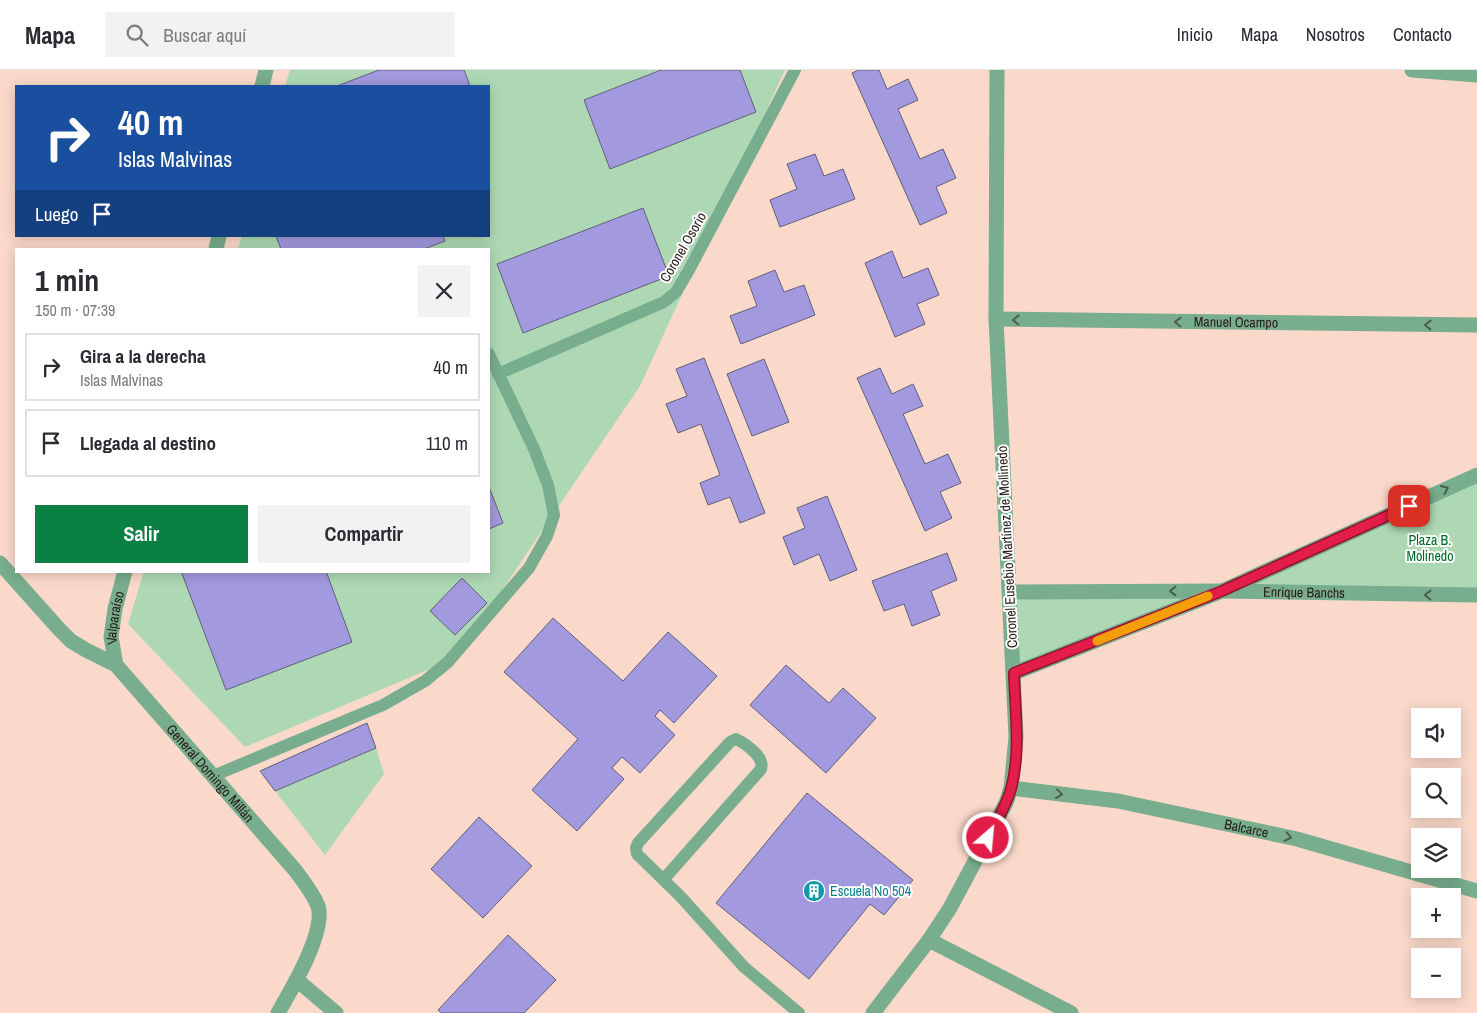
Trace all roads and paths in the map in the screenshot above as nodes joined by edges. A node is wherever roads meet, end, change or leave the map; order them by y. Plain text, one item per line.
1 (266, 70) edge
2 (795, 70) edge
3 (996, 70) edge
4 (1412, 70) edge
5 (1477, 75) edge
6 (262, 85) edge
7 (996, 320) junction
8 (1477, 325) edge
9 (490, 356) edge
10 (498, 374) junction
11 (1477, 475) edge
12 (0, 563) edge
13 (124, 573) edge
14 (1222, 591) junction
15 (1010, 592) junction
16 (1477, 596) edge
17 (116, 665) junction
18 (1014, 673) junction
19 (213, 776) junction
20 (1011, 788) junction
21 (664, 879) junction
22 (1477, 891) edge
23 (928, 940) junction
24 (297, 980) junction
25 (278, 1013) edge
26 (336, 1013) edge
27 (799, 1013) edge
28 (873, 1013) edge
29 (1071, 1013) edge

1 - 6 street
2 - 10 lane, Coronel Osorio
3 - 7 street, Coronel Eusebio Martínez de Mollinedo
4 - 5 street
8 -> 7 street, Manuel Ocampo
7 - 15 street, Coronel Eusebio Martínez de Mollinedo
9 - 10 lane
10 - 19 lane
14 -> 11 street
12 - 17 street, General Domingo Millán
13 - 17 street, Valparaíso
14 -> 15 street, Enrique Banchs
16 -> 14 street, Enrique Banchs
14 - 18 street
15 - 18 street, Coronel Eusebio Martínez de Mollinedo
17 - 19 street, General Domingo Millán
18 - 20 street, Coronel Eusebio Martínez de Mollinedo
19 - 24 street, General Domingo Millán
20 -> 22 street, Balcarce
20 - 23 street, Coronel Eusebio Martínez de Mollinedo
21 - 21 lane
21 - 27 lane
23 - 28 street, Coronel Eusebio Martínez de Mollinedo
23 - 29 street
24 - 25 street, General Domingo Millán
24 - 26 street

